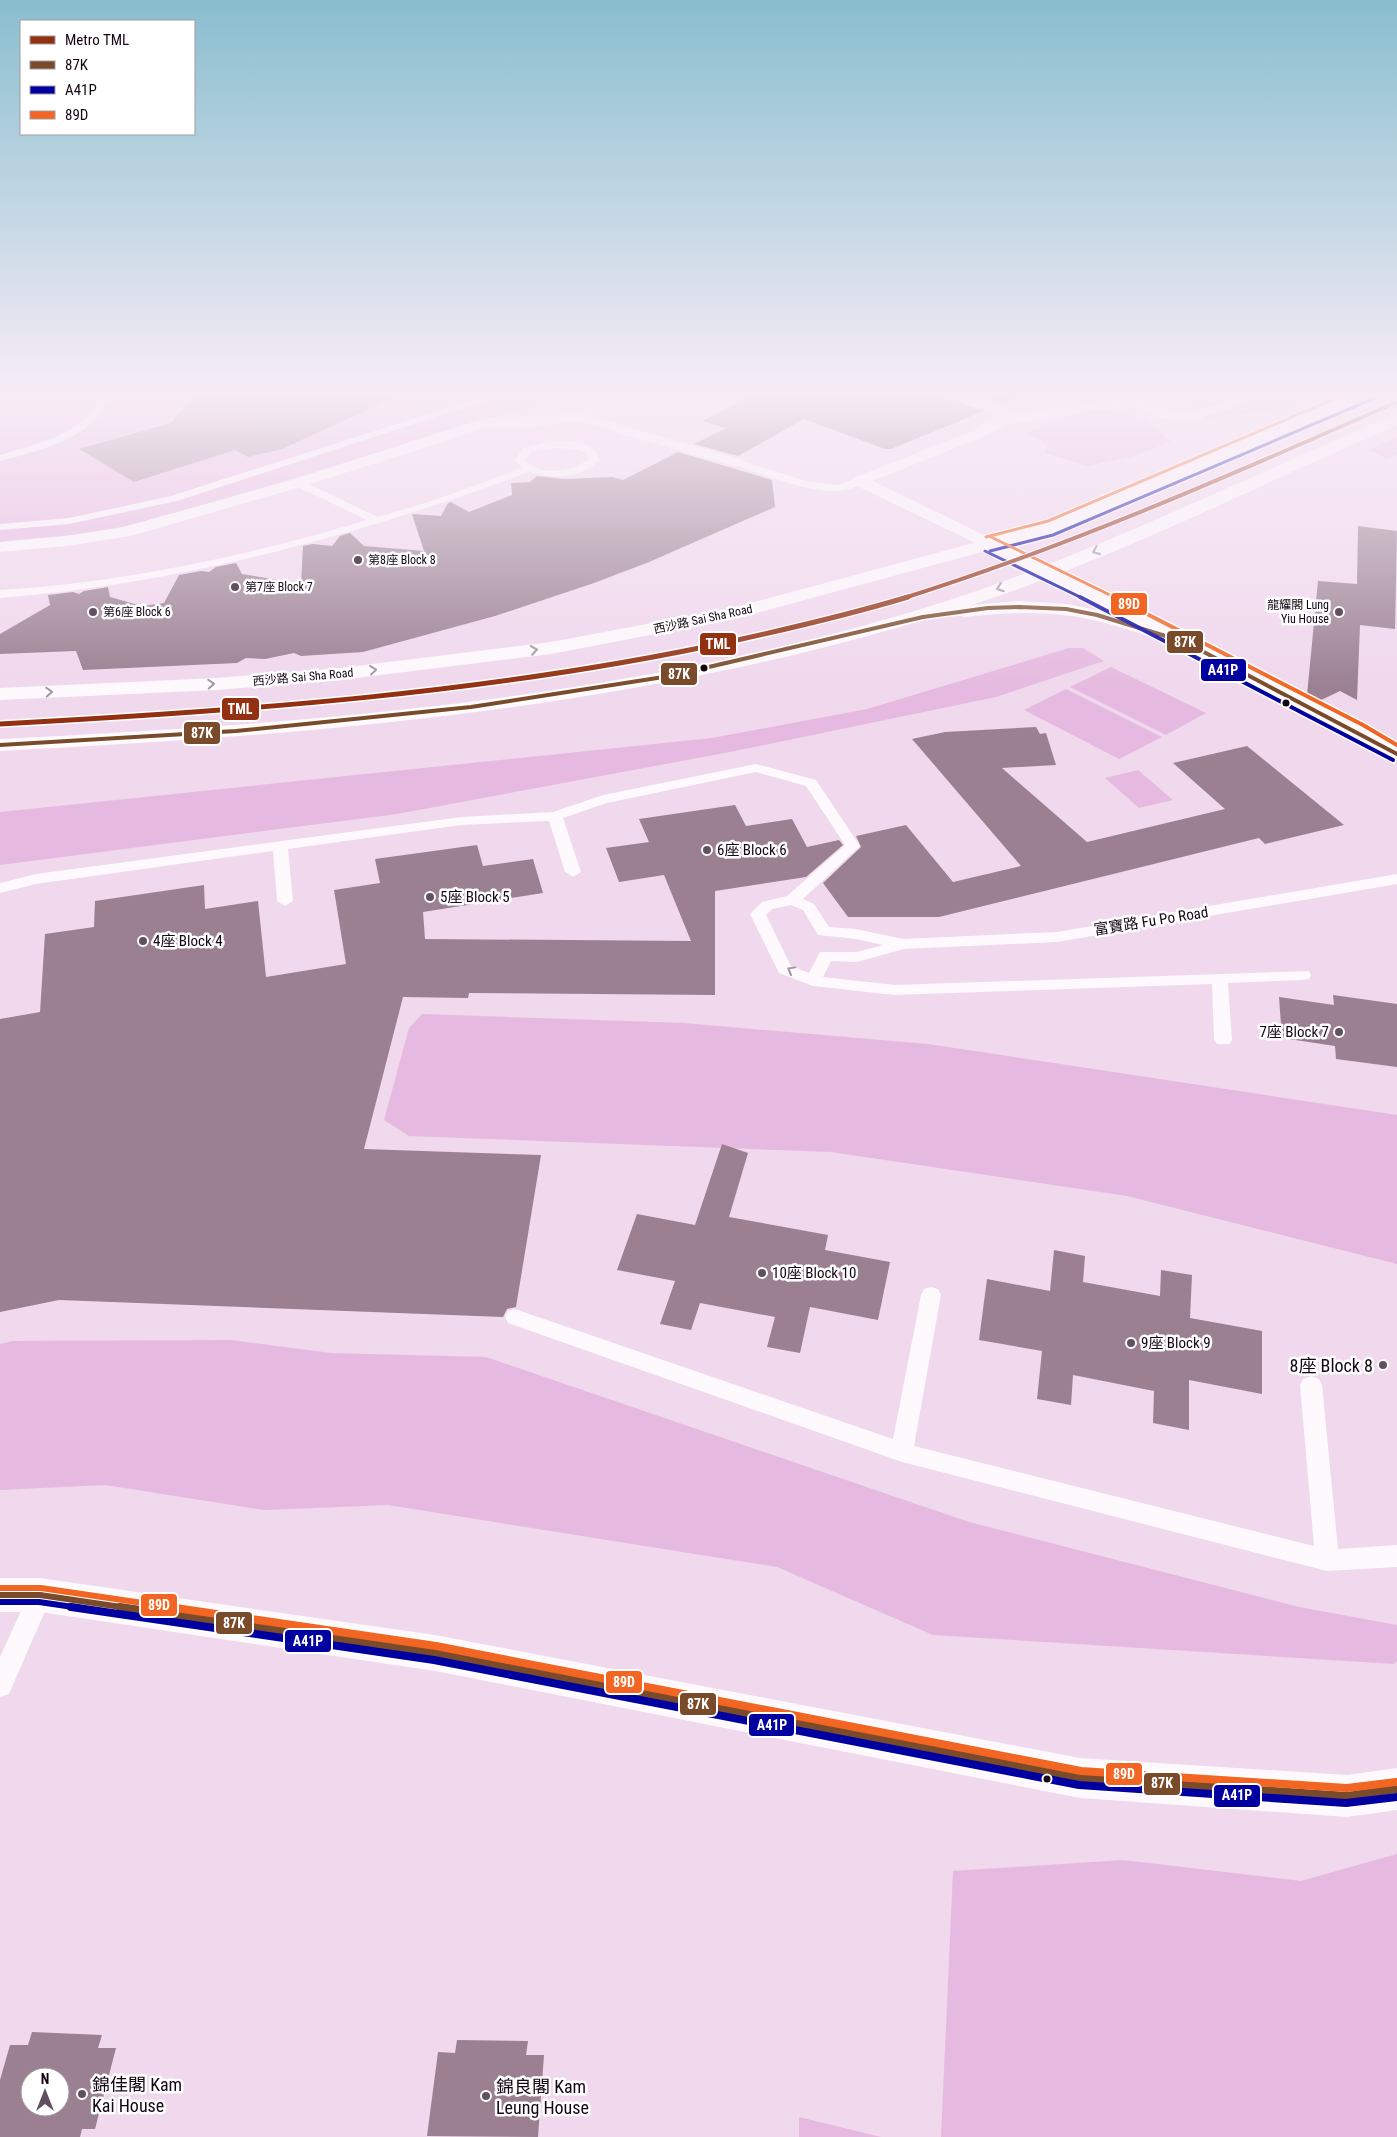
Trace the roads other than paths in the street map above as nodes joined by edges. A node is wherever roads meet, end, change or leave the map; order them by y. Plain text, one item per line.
1 (199, 491) edge
2 (271, 491) edge
3 (314, 491) edge
4 (469, 491) edge
5 (879, 491) edge
6 (1138, 491) edge
7 (1231, 491) edge
8 (378, 521) junction
9 (0, 527) edge
10 (988, 544) junction
11 (0, 546) edge
12 (1046, 571) junction
13 (0, 594) edge
14 (913, 617) junction
15 (1173, 637) junction
16 (0, 694) edge
17 (0, 746) edge
18 (1397, 754) edge
19 (555, 816) junction
20 (280, 845) junction
21 (573, 872) dead end
22 (1397, 879) edge
23 (0, 888) edge
24 (792, 900) junction
25 (285, 901) dead end
26 (824, 932) junction
27 (903, 944) junction
28 (826, 956) junction
29 (1303, 975) dead end
30 (1220, 978) junction
31 (813, 981) junction
32 (1223, 1040) dead end
33 (931, 1295) dead end
34 (515, 1317) dead end
35 (1311, 1385) dead end
36 (902, 1452) junction
37 (1397, 1556) edge
38 (1327, 1560) junction
39 (0, 1594) edge
40 (40, 1595) junction
41 (0, 1685) edge
42 (1397, 1789) edge

1 - 9 lane
2 - 11 main road
3 - 8 lane
4 - 8 lane
5 - 10 main road
6 - 10 main road, 西沙路 Sai Sha Road
7 -> 12 main road
8 - 13 lane
10 - 12 main road
16 -> 10 main road, 西沙路 Sai Sha Road
12 -> 14 main road
12 - 15 main road
14 - 15 main road
14 - 17 main road
15 - 18 main road
19 - 20 lane
19 - 21 lane
19 - 24 lane
20 - 23 lane
20 - 25 lane
22 - 27 lane, 富寶路 Fu Po Road
24 - 26 lane
31 -> 24 lane
26 - 27 lane, 富寶路 Fu Po Road
26 - 28 lane
27 - 28 lane, 富寶路 Fu Po Road
28 - 31 lane
29 - 30 lane
30 - 31 lane
30 - 32 lane
33 - 36 lane
34 - 36 lane
35 - 38 lane
36 - 38 lane
37 - 38 lane
39 - 40 main road
40 - 41 lane
40 - 42 main road

